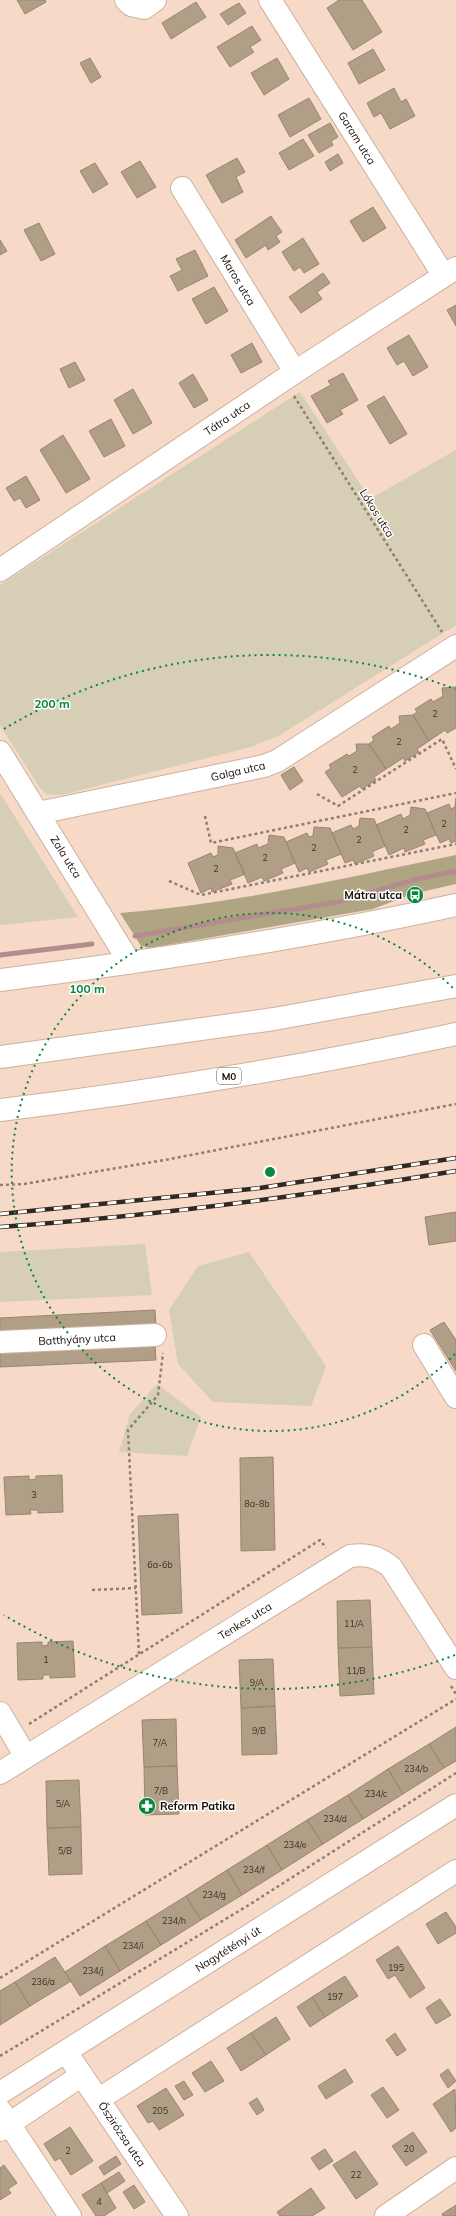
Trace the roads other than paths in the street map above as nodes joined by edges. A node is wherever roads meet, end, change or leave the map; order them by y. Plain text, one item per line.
1 (126, 0) edge
2 (155, 0) edge
3 (270, 0) edge
4 (182, 188) dead end
5 (450, 272) edge
6 (289, 376) junction
7 (0, 570) edge
8 (454, 647) edge
9 (0, 752) edge
10 (38, 812) junction
11 (456, 904) edge
12 (130, 963) junction
13 (0, 980) edge
14 (456, 986) edge
15 (456, 1034) edge
16 (0, 1056) edge
17 (0, 1110) edge
18 (155, 1335) road end
19 (0, 1342) edge
20 (424, 1345) dead end
21 (456, 1397) edge
22 (452, 1674) edge
23 (0, 1713) edge
24 (26, 1756) junction
25 (0, 1773) edge
26 (456, 1805) edge
27 (456, 1871) edge
28 (66, 2052) junction
29 (82, 2076) junction
30 (0, 2093) edge
31 (99, 2099) junction
32 (3, 2121) edge
33 (456, 2168) edge
34 (70, 2216) edge
35 (177, 2216) edge
36 (386, 2216) edge

1 - 2 main road
3 - 5 main road, Garam utca
4 - 6 main road, Maros utca
5 - 6 main road, Tátra utca
6 - 7 main road, Tátra utca
8 - 10 main road, Galga utca
9 - 10 main road, Zala utca
10 - 12 main road, Zala utca
11 - 12 main road
12 - 13 main road
14 - 16 main road
15 - 17 main road, M0
18 - 19 main road, Batthyány utca
20 - 21 main road
22 - 24 main road, Tenkes utca
23 - 24 main road
24 - 25 main road, Tenkes utca
26 - 28 main road, Nagytétényi út
27 - 31 main road
28 - 29 main road, Őszirózsa utca
28 - 30 main road, Nagytétényi út
29 - 31 main road, Őszirózsa utca
29 - 32 main road
31 - 35 main road, Őszirózsa utca
32 - 34 main road
33 - 36 main road

